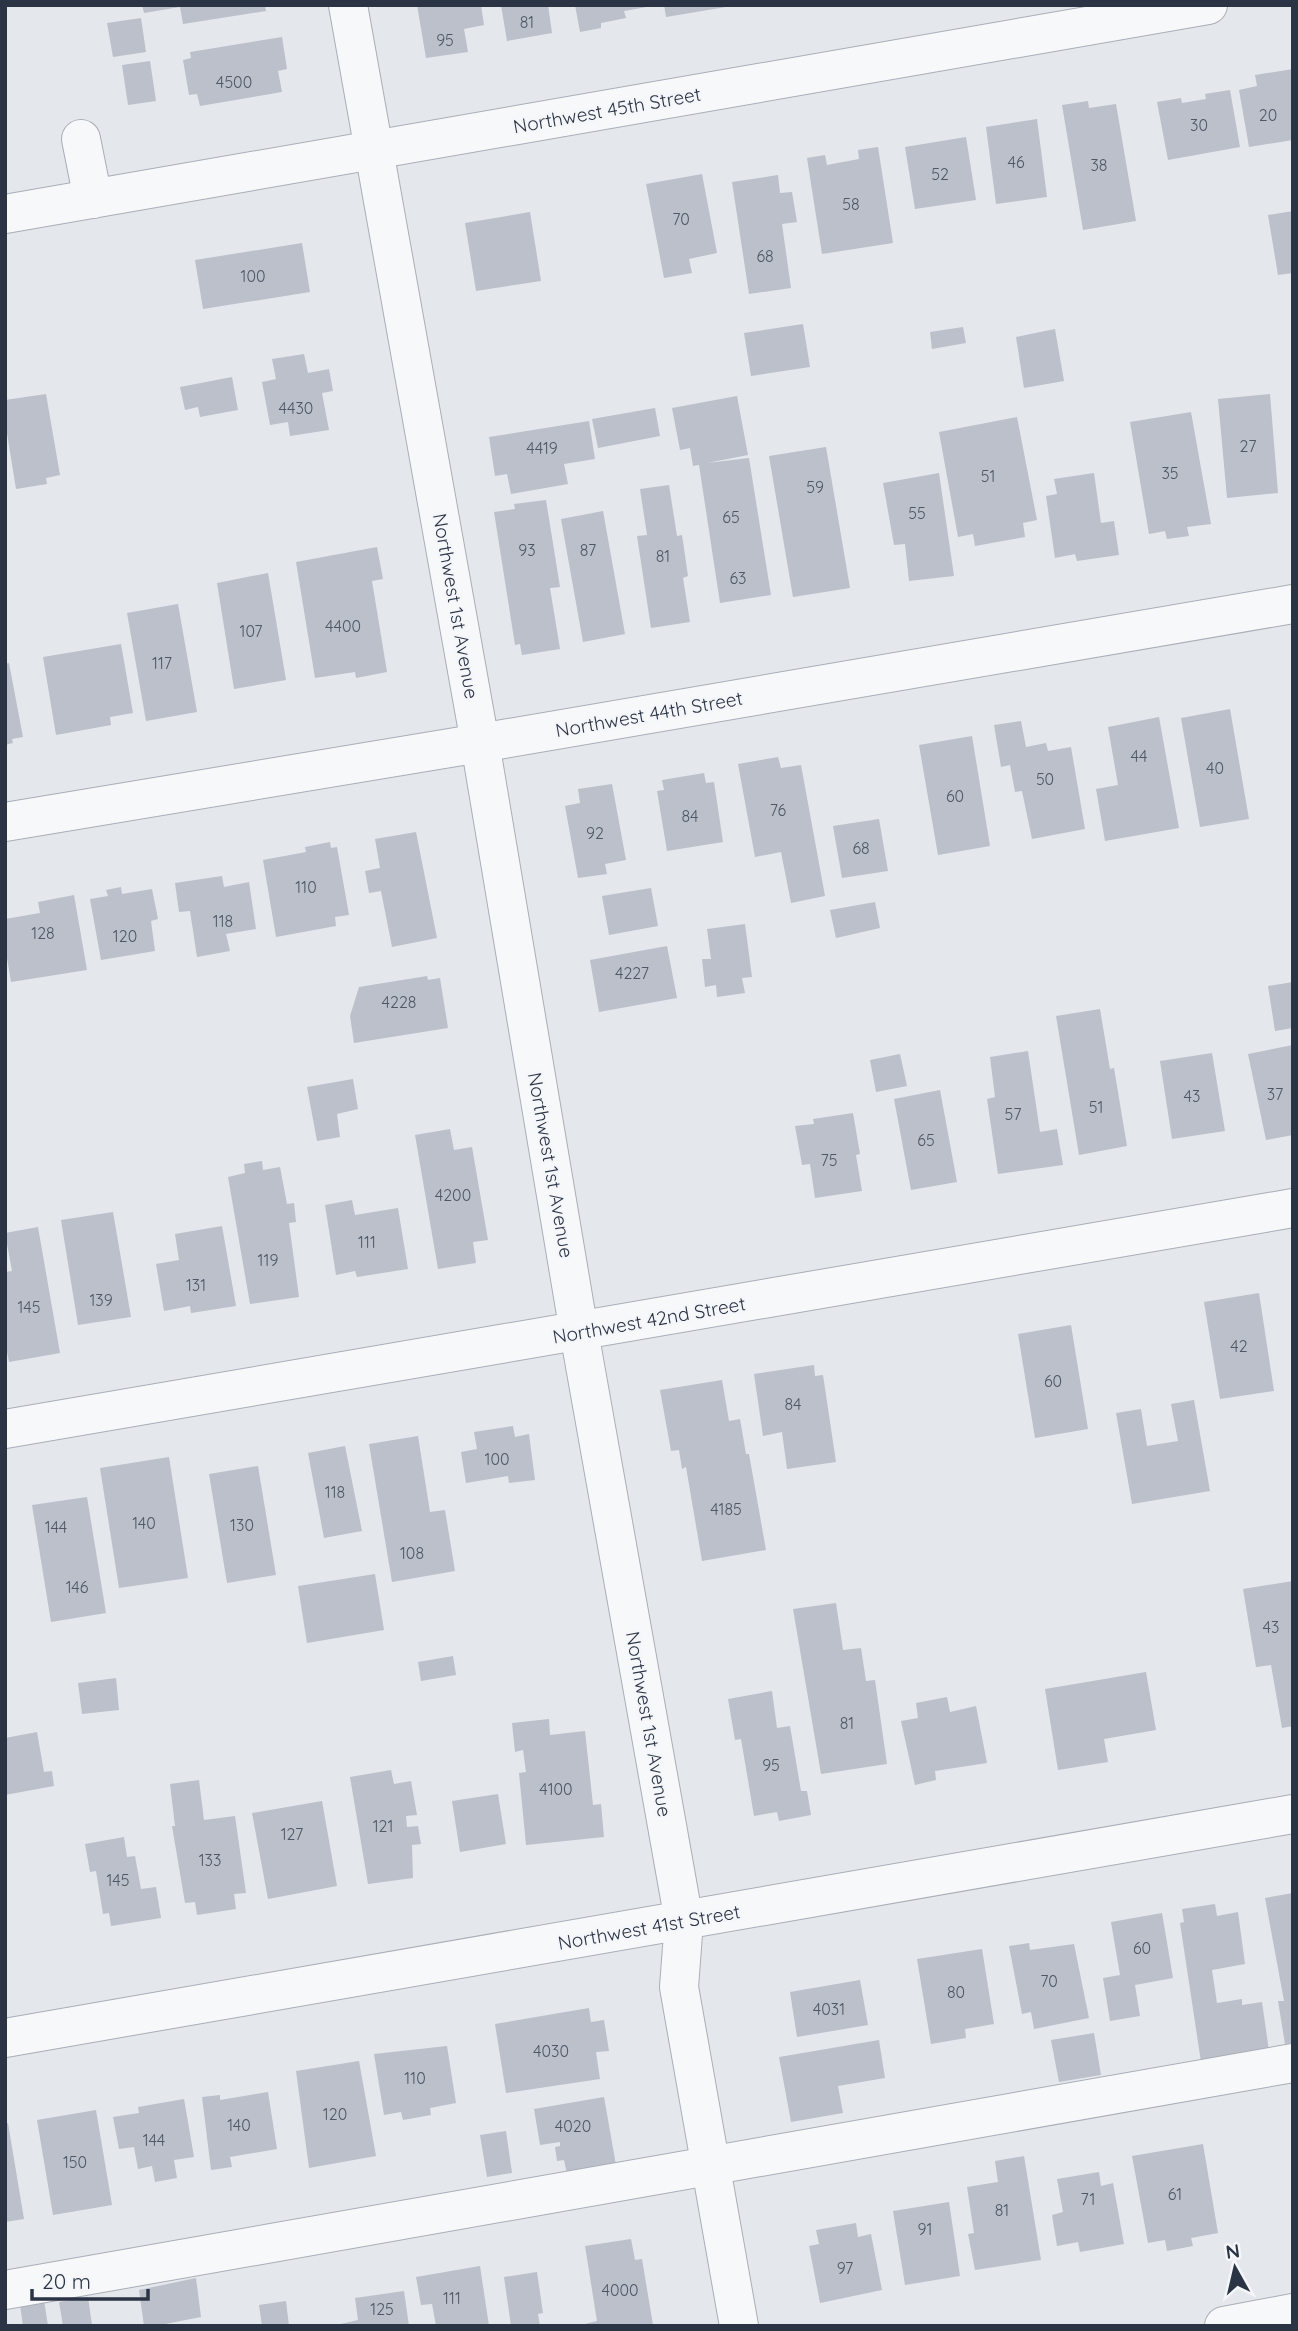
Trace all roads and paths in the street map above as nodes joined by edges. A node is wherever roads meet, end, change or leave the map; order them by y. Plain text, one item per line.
1 (348, 5) edge
2 (1208, 5) edge
3 (81, 139) dead end
4 (375, 150) junction
5 (93, 199) junction
6 (5, 214) edge
7 (1293, 604) edge
8 (480, 743) junction
9 (5, 822) edge
10 (1293, 1208) edge
11 (579, 1332) junction
12 (5, 1429) edge
13 (1293, 1814) edge
14 (684, 1921) junction
15 (5, 2038) edge
16 (1293, 2063) edge
17 (711, 2165) junction
18 (5, 2290) edge
19 (1293, 2313) edge
20 (739, 2326) edge
21 (1224, 2326) edge

1 - 4 street, Northwest 1st Avenue
2 - 4 street, Northwest 45th Street
3 - 5 street
4 - 5 street, Northwest 45th Street
4 - 8 street, Northwest 1st Avenue
5 - 6 street, Northwest 45th Street
7 - 8 street, Northwest 44th Street
8 - 9 street, Northwest 44th Street
8 - 11 street, Northwest 1st Avenue
10 - 11 street, Northwest 42nd Street
11 - 12 street, Northwest 42nd Street
11 - 14 street, Northwest 1st Avenue
13 - 14 street, Northwest 41st Street
14 - 15 street, Northwest 41st Street
14 - 17 street, Northwest 1st Avenue
16 - 17 street
17 - 18 street
17 - 20 street, Northwest 1st Avenue
19 - 21 street

